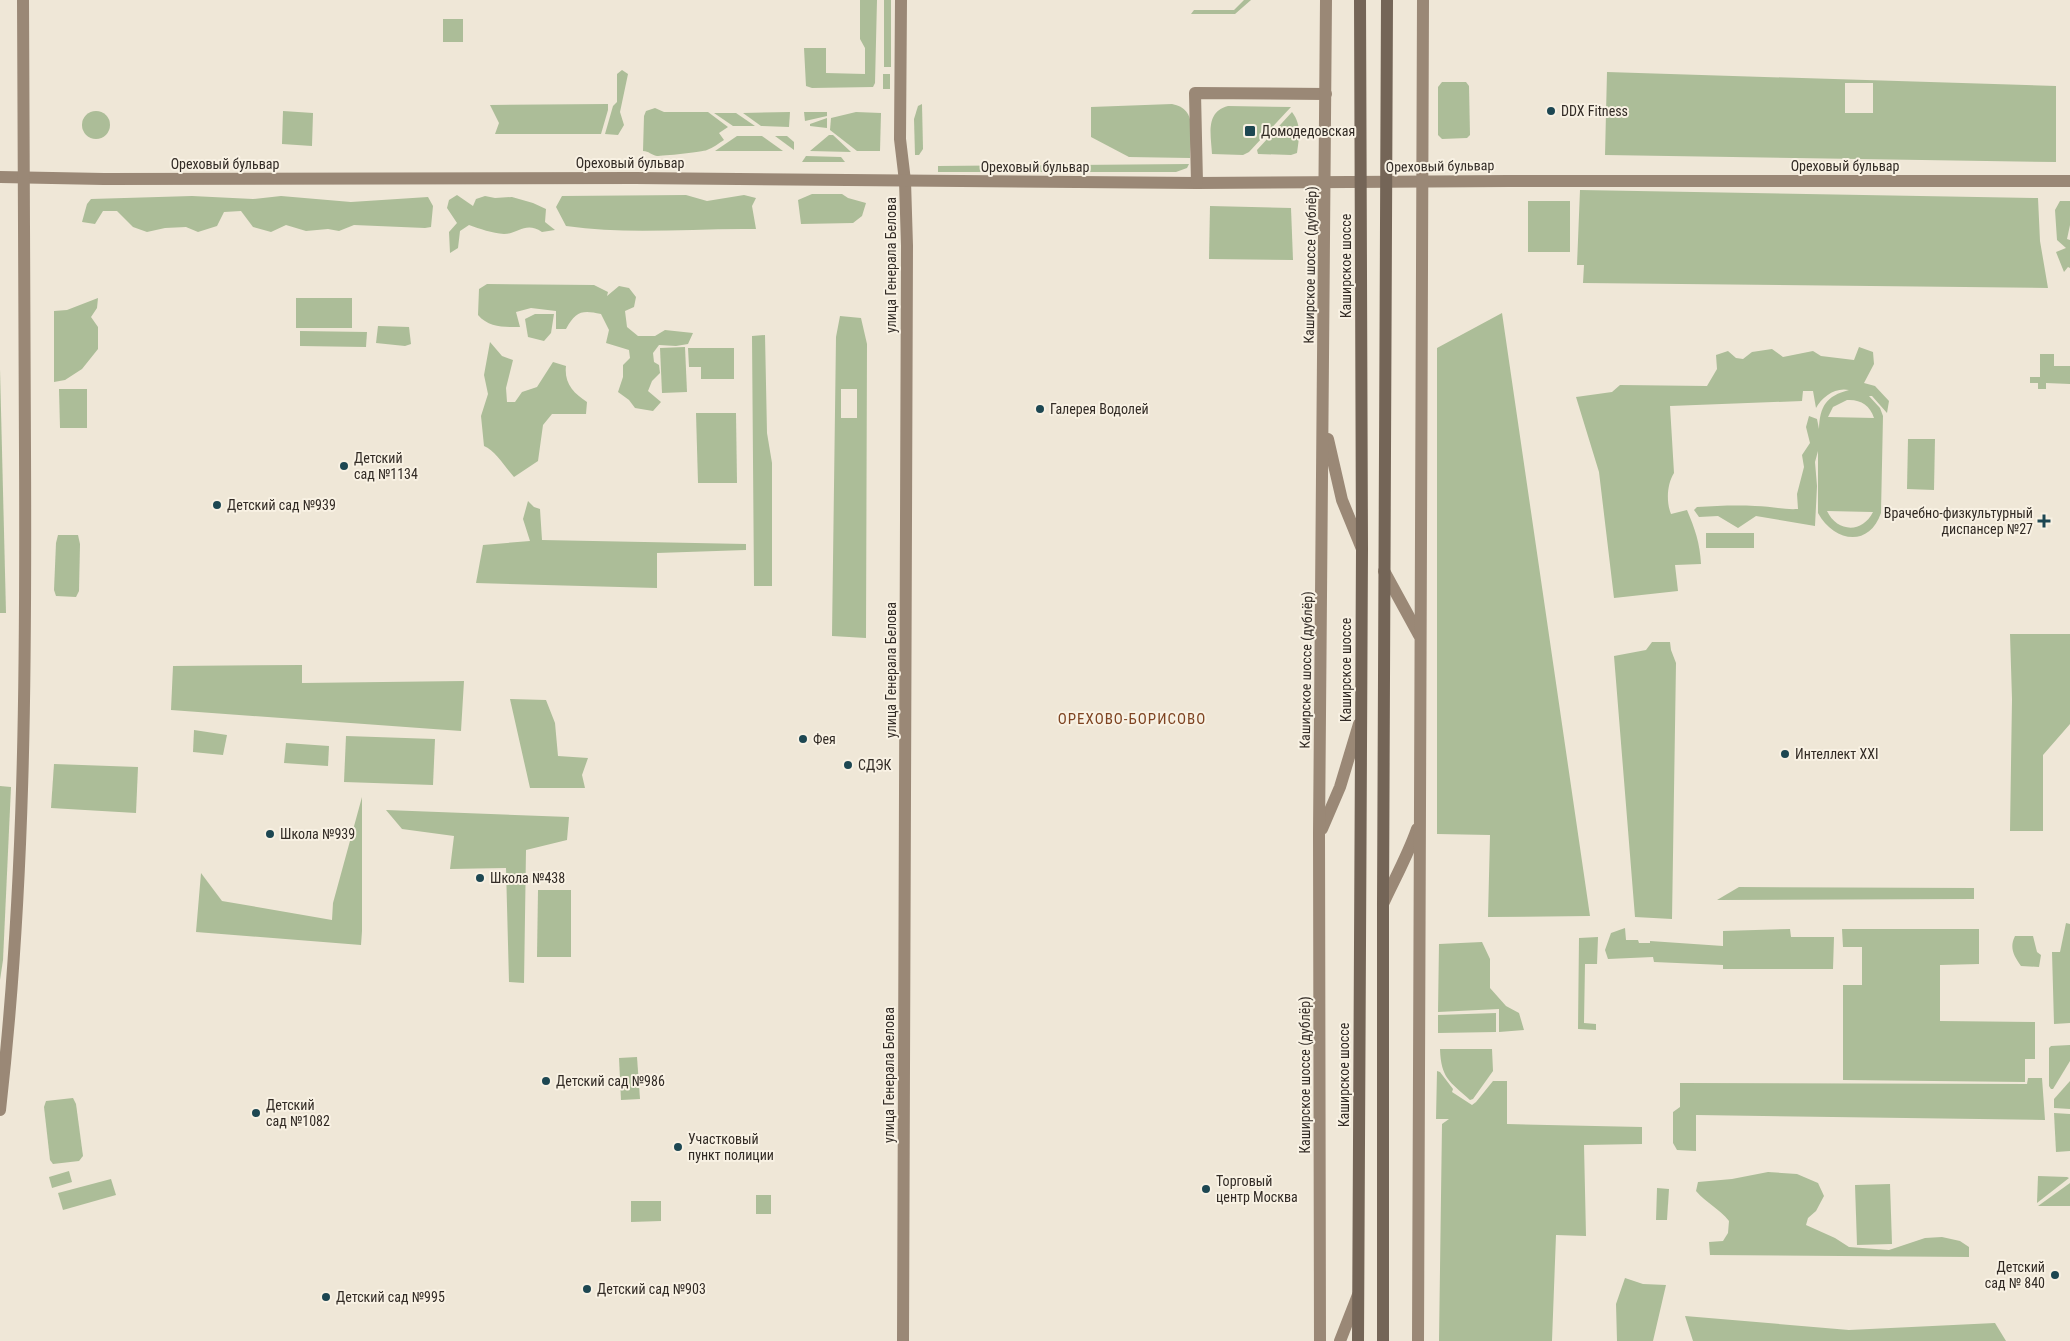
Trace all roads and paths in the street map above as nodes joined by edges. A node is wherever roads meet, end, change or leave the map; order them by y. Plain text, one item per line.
1 (23, 0) edge
2 (901, 0) edge
3 (1326, 0) edge
4 (1360, 0) edge
5 (1387, 0) edge
6 (1423, 0) edge
7 (1326, 94) junction
8 (0, 176) edge
9 (24, 178) junction
10 (2070, 181) edge
11 (905, 182) junction
12 (1326, 182) junction
13 (1360, 182) junction
14 (1386, 182) junction
15 (1423, 182) junction
16 (1197, 184) junction
17 (1323, 418) junction
18 (1362, 548) junction
19 (1384, 570) junction
20 (1421, 637) junction
21 (1360, 719) junction
22 (1420, 820) junction
23 (1320, 834) junction
24 (1382, 906) junction
25 (0, 1110) edge
26 (1359, 1293) junction
27 (903, 1341) edge
28 (1320, 1341) edge
29 (1340, 1341) edge
30 (1358, 1341) edge
31 (1383, 1341) edge
32 (1418, 1341) edge

1 - 9 main road
2 - 11 main road, улица Генерала Белова
3 - 7 main road, Каширское шоссе (дублёр)
4 - 13 main road, Каширское шоссе
5 - 14 main road
6 - 15 main road
7 - 12 main road, Каширское шоссе (дублёр)
7 - 16 main road
8 - 9 main road, Ореховый бульвар
9 - 11 main road, Ореховый бульвар
9 - 25 main road
10 - 15 main road, Ореховый бульвар
11 - 16 main road, Ореховый бульвар
11 - 27 main road, улица Генерала Белова
12 - 13 main road, Ореховый бульвар
12 - 16 main road, Ореховый бульвар
12 - 17 main road, Каширское шоссе (дублёр)
13 - 14 main road, Ореховый бульвар
13 - 18 main road, Каширское шоссе
14 - 15 main road, Ореховый бульвар
14 - 19 main road
15 - 20 main road
17 - 18 main road
17 - 23 main road, Каширское шоссе (дублёр)
18 - 21 main road, Каширское шоссе
19 - 20 main road
19 - 24 main road
20 - 22 main road
21 - 23 main road
21 - 26 main road, Каширское шоссе
22 - 24 main road
22 - 32 main road
23 - 28 main road, Каширское шоссе (дублёр)
24 - 31 main road
26 - 29 main road
26 - 30 main road, Каширское шоссе

